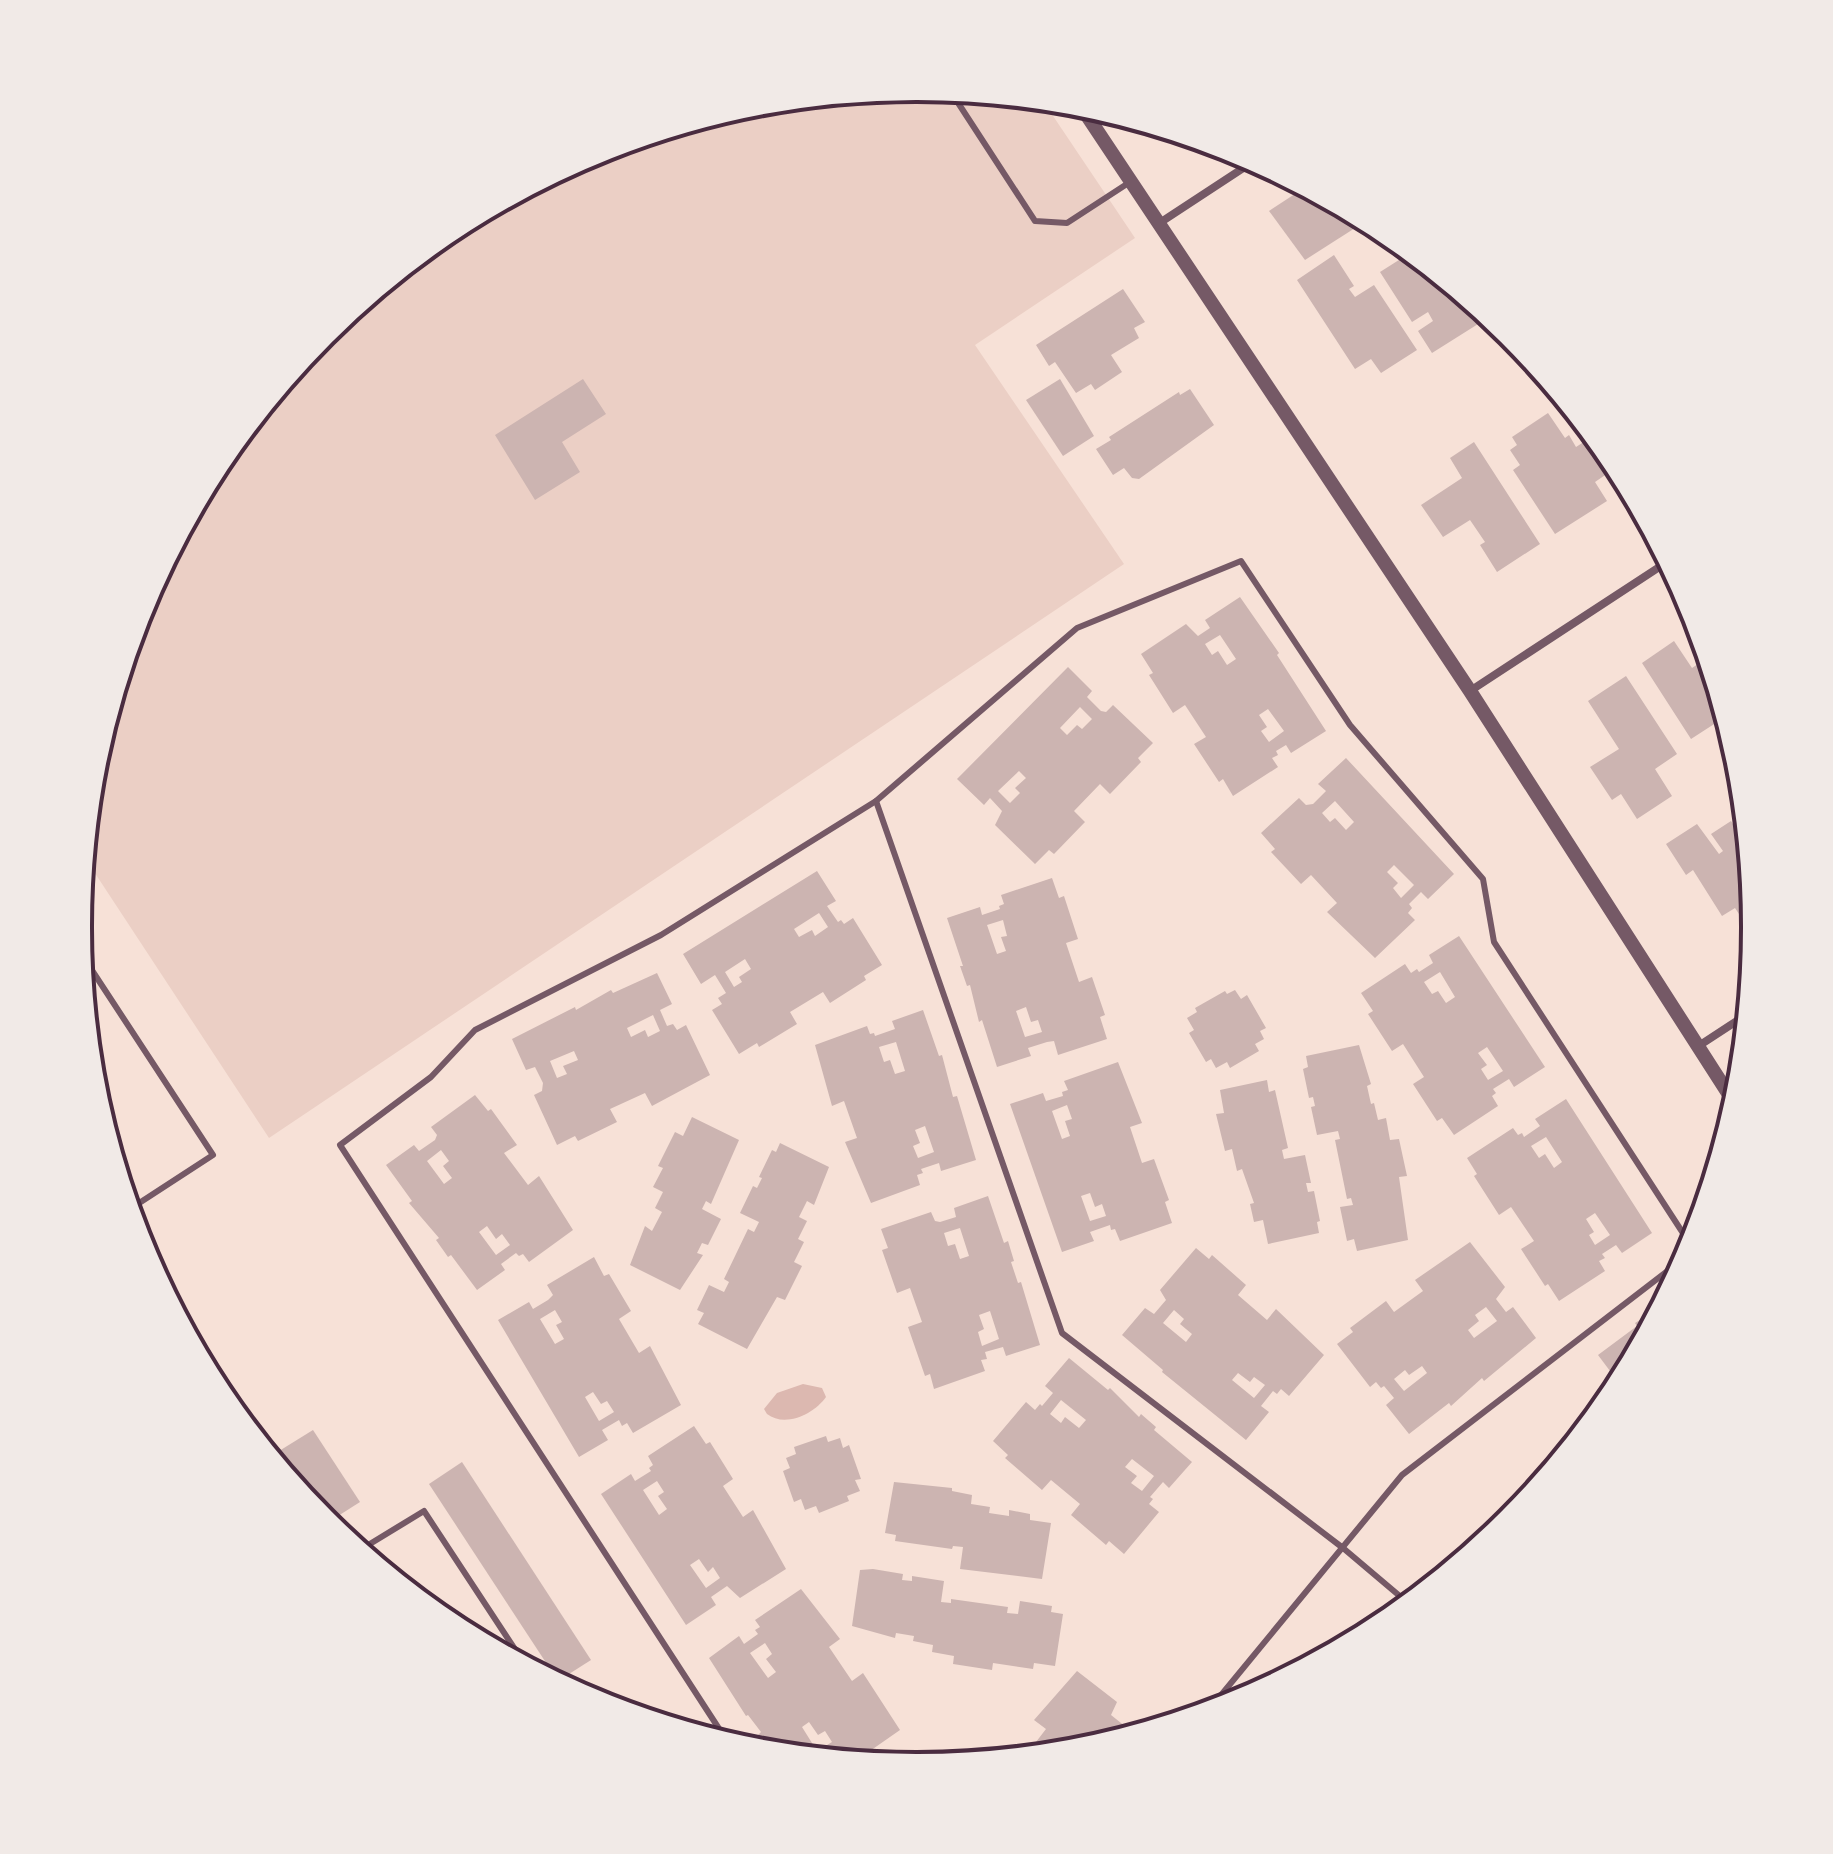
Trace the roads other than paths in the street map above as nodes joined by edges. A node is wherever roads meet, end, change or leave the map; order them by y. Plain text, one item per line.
1 (959, 104) edge
2 (1091, 121) edge
3 (1241, 169) edge
4 (1130, 182) junction
5 (1157, 224) junction
6 (1658, 568) edge
7 (1470, 691) junction
8 (876, 801) junction
9 (94, 973) edge
10 (1735, 1022) edge
11 (1697, 1048) junction
12 (1725, 1089) edge
13 (140, 1203) edge
14 (1682, 1232) edge
15 (1664, 1273) edge
16 (370, 1544) edge
17 (1343, 1548) junction
18 (1399, 1595) edge
19 (512, 1645) edge
20 (1224, 1692) edge
21 (718, 1727) edge

1 - 4 lane
2 - 4 street
3 - 5 street
4 - 5 street
5 - 7 street
6 - 7 street
7 - 11 street
8 - 14 lane
8 - 17 lane
8 - 21 lane
9 - 13 lane
10 - 11 street
11 - 12 street
15 - 17 lane
16 - 19 lane
17 - 18 lane
17 - 20 lane

